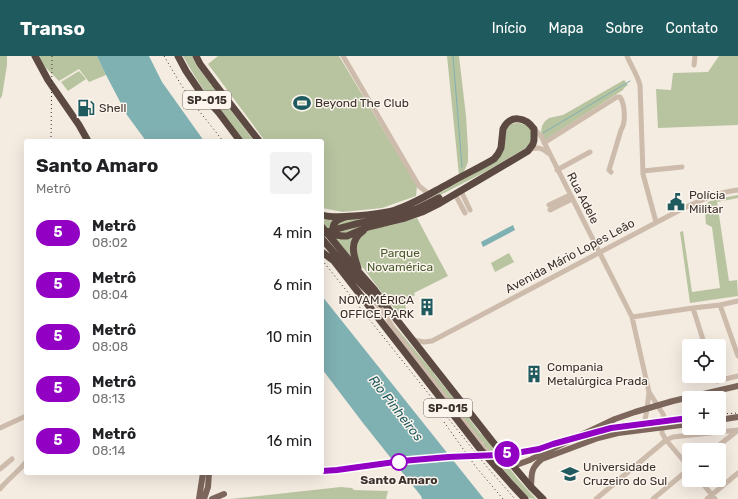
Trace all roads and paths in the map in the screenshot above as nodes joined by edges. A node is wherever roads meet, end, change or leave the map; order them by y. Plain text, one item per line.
1 (35, 56) edge
2 (178, 56) edge
3 (196, 56) edge
4 (343, 56) edge
5 (628, 56) edge
6 (695, 56) edge
7 (694, 65) dead end
8 (534, 129) junction
9 (87, 139) edge
10 (238, 139) edge
11 (257, 139) edge
12 (544, 143) junction
13 (528, 151) junction
14 (590, 152) dead end
15 (549, 154) junction
16 (682, 167) dead end
17 (557, 170) junction
18 (642, 171) junction
19 (611, 172) dead end
20 (420, 186) junction
21 (468, 186) junction
22 (738, 190) edge
23 (458, 192) junction
24 (429, 194) junction
25 (571, 197) junction
26 (419, 199) junction
27 (549, 208) dead end
28 (468, 212) dead end
29 (324, 215) edge
30 (346, 217) junction
31 (656, 222) junction
32 (368, 227) junction
33 (324, 229) edge
34 (324, 233) edge
35 (324, 241) edge
36 (599, 252) junction
37 (324, 254) edge
38 (359, 272) junction
39 (362, 285) junction
40 (738, 301) edge
41 (720, 305) junction
42 (693, 308) junction
43 (393, 315) junction
44 (632, 317) junction
45 (703, 339) edge
46 (413, 340) junction
47 (738, 356) edge
48 (738, 376) edge
49 (726, 379) edge
50 (738, 386) edge
51 (649, 392) junction
52 (657, 406) junction
53 (648, 409) junction
54 (24, 417) edge
55 (738, 417) edge
56 (726, 419) edge
57 (682, 425) edge
58 (0, 428) edge
59 (662, 428) junction
60 (594, 429) junction
61 (649, 429) junction
62 (738, 430) edge
63 (598, 438) junction
64 (666, 440) junction
65 (722, 443) edge
66 (12, 459) dead end
67 (682, 459) edge
68 (24, 464) edge
69 (511, 464) junction
70 (0, 469) edge
71 (738, 473) edge
72 (682, 474) edge
73 (203, 475) edge
74 (209, 475) edge
75 (203, 480) junction
76 (531, 487) junction
77 (706, 487) edge
78 (208, 488) junction
79 (0, 489) edge
80 (224, 494) dead end
81 (714, 497) edge
82 (199, 499) edge
83 (204, 499) edge
84 (212, 499) edge
85 (525, 499) edge
86 (530, 499) edge
87 (543, 499) edge
88 (596, 499) edge
89 (653, 499) edge
90 (707, 499) edge

1 - 9 highway
2 - 10 highway, SP-015
3 - 11 highway
4 - 20 street
5 - 18 street
6 - 7 street
8 - 12 street, Rua Adele
8 - 13 highway
8 - 24 highway
12 - 15 street, Rua Adele
12 - 19 street
13 - 15 street
13 - 21 highway
14 - 17 street
15 - 17 street, Rua Adele
16 - 18 street
17 - 25 street, Rua Adele
18 - 31 street
20 - 24 street
20 - 26 street
21 - 23 highway
21 - 34 highway, bridge
22 - 31 street, Avenida Mário Lopes Leão
23 - 28 street
23 - 32 highway
24 - 26 highway
25 - 27 street
25 - 36 street, Rua Adele
26 - 30 highway
29 - 30 highway
30 - 32 highway
31 - 36 street, Avenida Mário Lopes Leão
32 - 38 highway
33 - 38 highway
35 - 39 highway, SP-015
36 - 44 street, Rua Adele
36 - 46 street, Avenida Mário Lopes Leão
37 - 85 highway, SP-015
38 - 43 highway
39 - 43 highway, SP-015
39 - 86 street
40 - 41 street
41 - 42 street
41 - 47 street
42 - 44 street
42 - 45 street
43 - 46 highway, SP-015
44 - 51 street, Rua Adele
46 - 69 highway, SP-015
48 - 49 street
50 - 52 main road
51 - 52 street
51 - 53 street
52 - 53 main road
52 - 59 street
53 - 60 main road
53 - 61 street
54 - 58 street
55 - 56 main road
57 - 59 main road
59 - 61 main road
59 - 64 street
60 - 63 main road
60 - 69 main road
61 - 63 main road
62 - 64 street
62 - 65 street
63 - 76 main road
64 - 67 street
64 - 88 street
66 - 70 street
68 - 79 street
69 - 76 highway, SP-015
71 - 81 street
72 - 89 street
73 - 75 main road
74 - 78 main road
75 - 78 main road
75 - 82 main road
76 - 87 highway, SP-015
77 - 81 street
78 - 83 main road
80 - 84 main road
81 - 90 street

